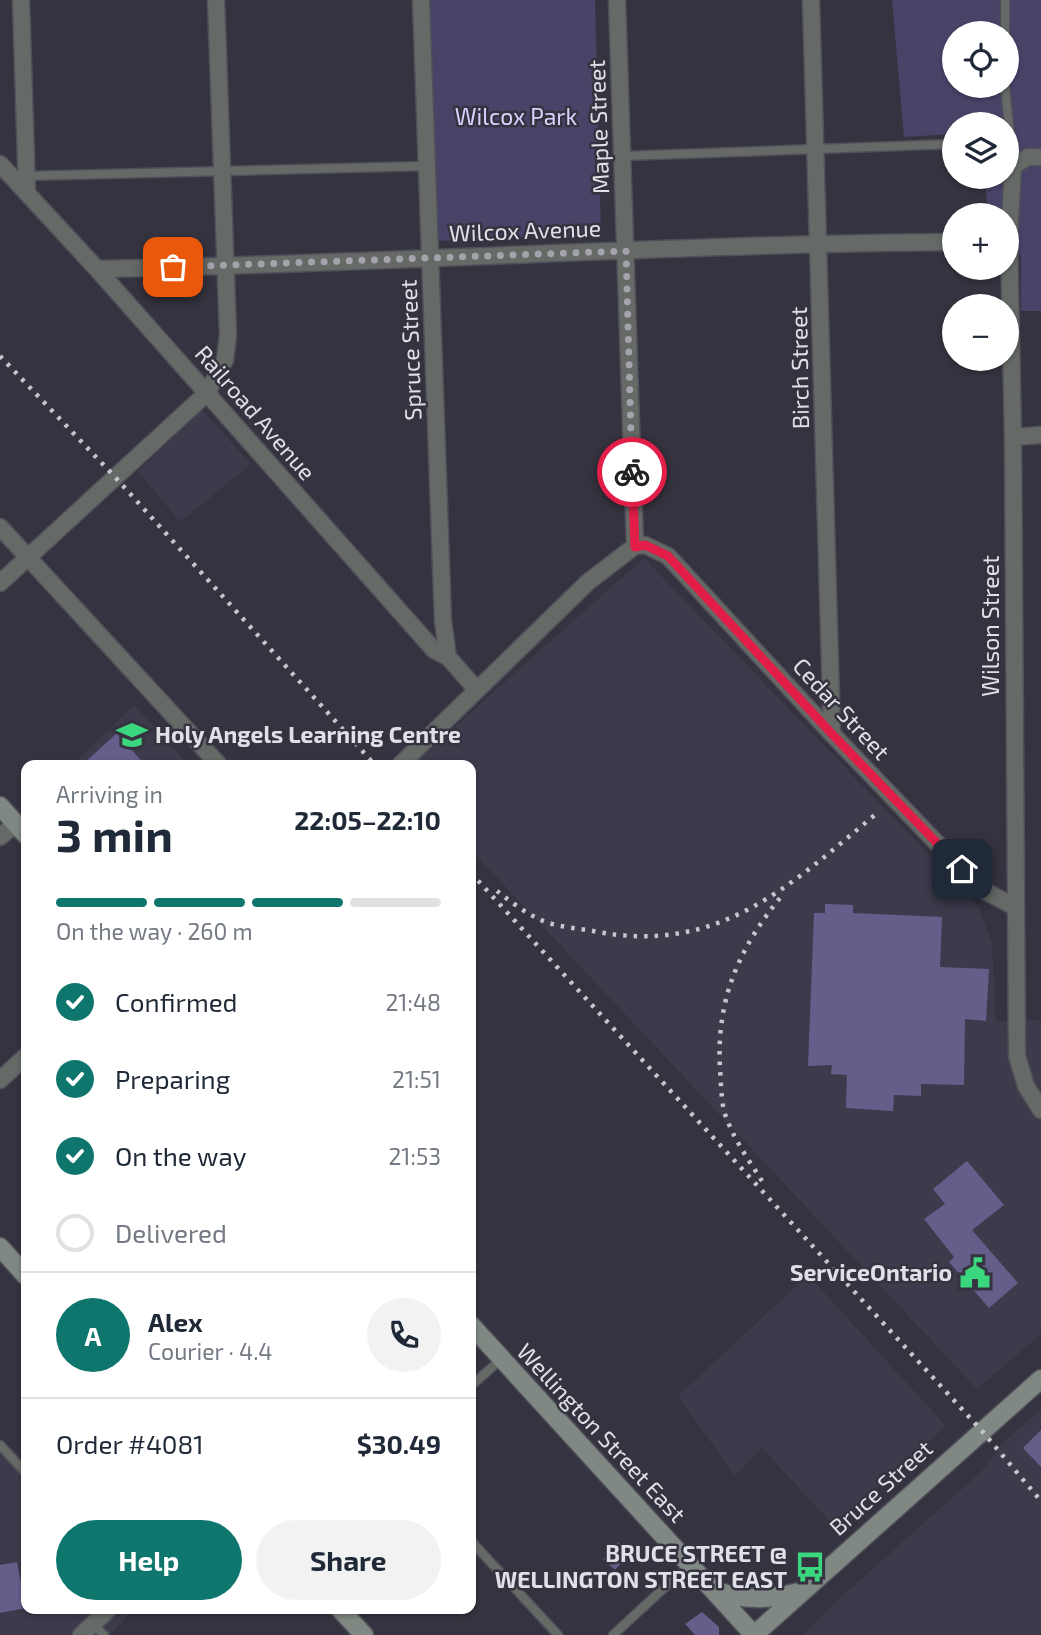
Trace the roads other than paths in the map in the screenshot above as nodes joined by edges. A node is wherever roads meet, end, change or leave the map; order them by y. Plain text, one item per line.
1 (20, 0) edge
2 (216, 0) edge
3 (421, 0) edge
4 (617, 0) edge
5 (811, 0) edge
6 (1005, 0) edge
7 (1005, 21) edge
8 (942, 145) edge
9 (816, 150) junction
10 (622, 156) junction
11 (1041, 157) edge
12 (1019, 162) edge
13 (427, 166) junction
14 (4, 169) edge
15 (221, 171) junction
16 (26, 176) junction
17 (27, 194) junction
18 (942, 242) edge
19 (820, 243) junction
20 (626, 251) junction
21 (430, 257) junction
22 (224, 267) junction
23 (97, 269) junction
24 (1008, 280) edge
25 (207, 393) junction
26 (1041, 435) edge
27 (1013, 437) junction
28 (0, 527) edge
29 (635, 547) junction
30 (27, 557) junction
31 (0, 583) edge
32 (448, 657) junction
33 (476, 689) junction
34 (832, 734) junction
35 (214, 760) edge
36 (405, 760) edge
37 (0, 806) edge
38 (21, 829) edge
39 (0, 837) edge
40 (1015, 906) junction
41 (21, 1061) edge
42 (0, 1080) edge
43 (1041, 1110) edge
44 (0, 1247) edge
45 (21, 1270) edge
46 (476, 1331) edge
47 (500, 1360) junction
48 (1041, 1379) edge
49 (476, 1382) edge
50 (0, 1445) edge
51 (21, 1468) edge
52 (476, 1546) edge
53 (689, 1565) junction
54 (712, 1589) junction
55 (803, 1591) junction
56 (106, 1614) edge
57 (345, 1614) edge
58 (93, 1631) edge
59 (364, 1635) edge
60 (558, 1635) edge
61 (613, 1635) edge
62 (754, 1635) edge

1 - 16 street
2 - 15 street
3 - 13 street, Spruce Street
4 - 10 street, Maple Street
5 - 9 street, Birch Street
6 - 7 lane
8 - 9 lane
9 - 10 lane
9 - 19 street, Birch Street
10 - 20 street, Maple Street
11 - 12 street
13 - 15 lane
13 - 21 street, Spruce Street
14 - 16 lane
14 - 17 street, Railroad Avenue
15 - 16 lane
15 - 22 street
16 - 17 street
17 - 23 street, Railroad Avenue
18 - 19 street, Wilcox Avenue
19 - 20 street, Wilcox Avenue
19 - 34 street, Birch Street
20 - 21 street, Wilcox Avenue
20 - 29 street, Maple Street
21 - 22 street, Wilcox Avenue
21 - 32 street, Spruce Street
22 - 23 street, Wilcox Avenue
22 - 25 street
23 - 25 street, Railroad Avenue
24 - 27 street, Wilson Street
25 - 30 street
25 - 32 street, Railroad Avenue
26 - 27 street
27 - 40 street, Wilson Street
28 - 30 street
29 - 33 street
29 - 34 street, Cedar Street
30 - 31 street
30 - 35 street
32 - 33 street, Railroad Avenue
33 - 36 street
34 - 40 street, Cedar Street
37 - 38 main road
38 - 39 street
40 - 43 street, Wilson Street
41 - 42 street
44 - 45 main road
46 - 47 main road, Wellington Street East
47 - 49 lane
47 - 53 main road, Wellington Street East
48 - 55 main road, Bruce Street
50 - 51 lane
52 - 60 lane
53 - 54 main road, Wellington Street East
53 - 61 lane
54 - 55 main road
54 - 62 main road, Wellington Street East
55 - 62 main road, Bruce Street
56 - 58 street
57 - 59 main road

